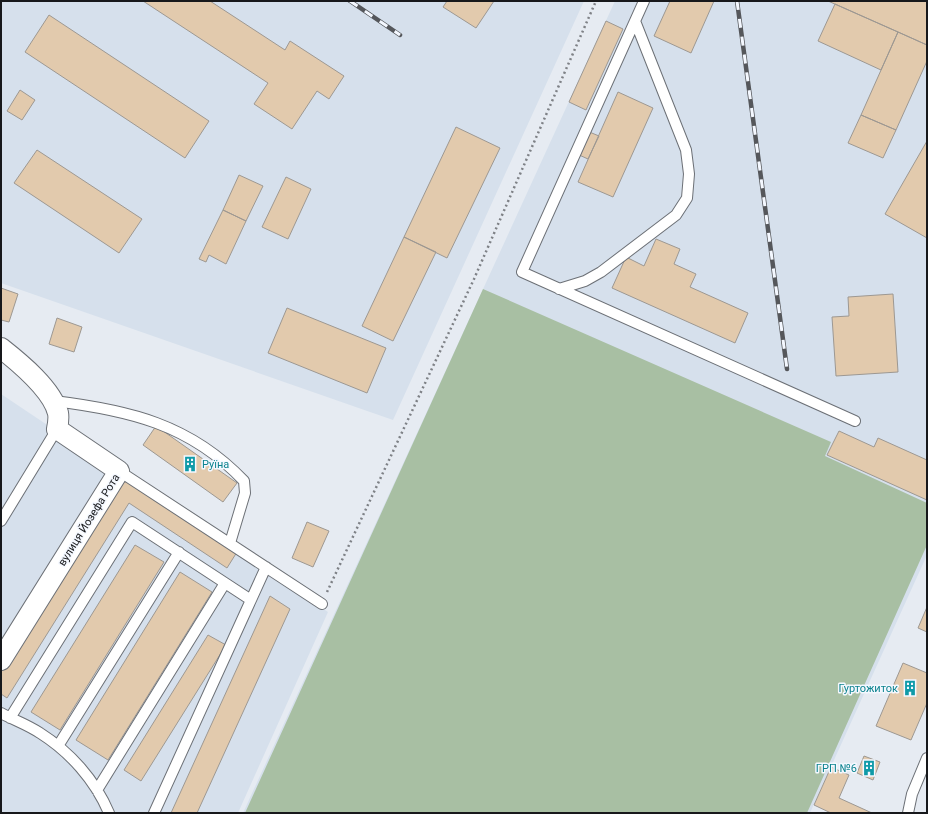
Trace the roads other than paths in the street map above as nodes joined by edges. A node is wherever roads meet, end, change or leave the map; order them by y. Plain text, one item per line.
1 (644, 1) edge
2 (635, 21) junction
3 (559, 288) junction
4 (1, 348) edge
5 (54, 401) junction
6 (855, 421) dead end
7 (58, 429) junction
8 (120, 471) junction
9 (1, 521) edge
10 (230, 544) junction
11 (179, 552) junction
12 (266, 567) junction
13 (225, 583) junction
14 (251, 600) junction
15 (322, 604) road end
16 (1, 660) edge
17 (6, 716) edge
18 (58, 746) junction
19 (927, 758) edge
20 (97, 790) junction
21 (109, 813) edge
22 (154, 813) edge
23 (908, 813) edge

1 - 2 lane
2 - 3 lane
2 - 3 lane
3 - 6 lane
4 - 5 street
5 - 7 street
5 - 10 lane
7 - 8 street, вулиця Йозефа Рота
7 - 9 lane
8 - 10 lane
8 - 16 street, вулиця Йозефа Рота
10 - 12 lane
11 - 13 lane
11 - 17 lane
11 - 18 lane
12 - 14 lane
12 - 15 lane
13 - 14 lane
13 - 20 lane
14 - 22 lane
17 - 18 lane
18 - 20 lane
19 - 23 lane
20 - 21 lane

